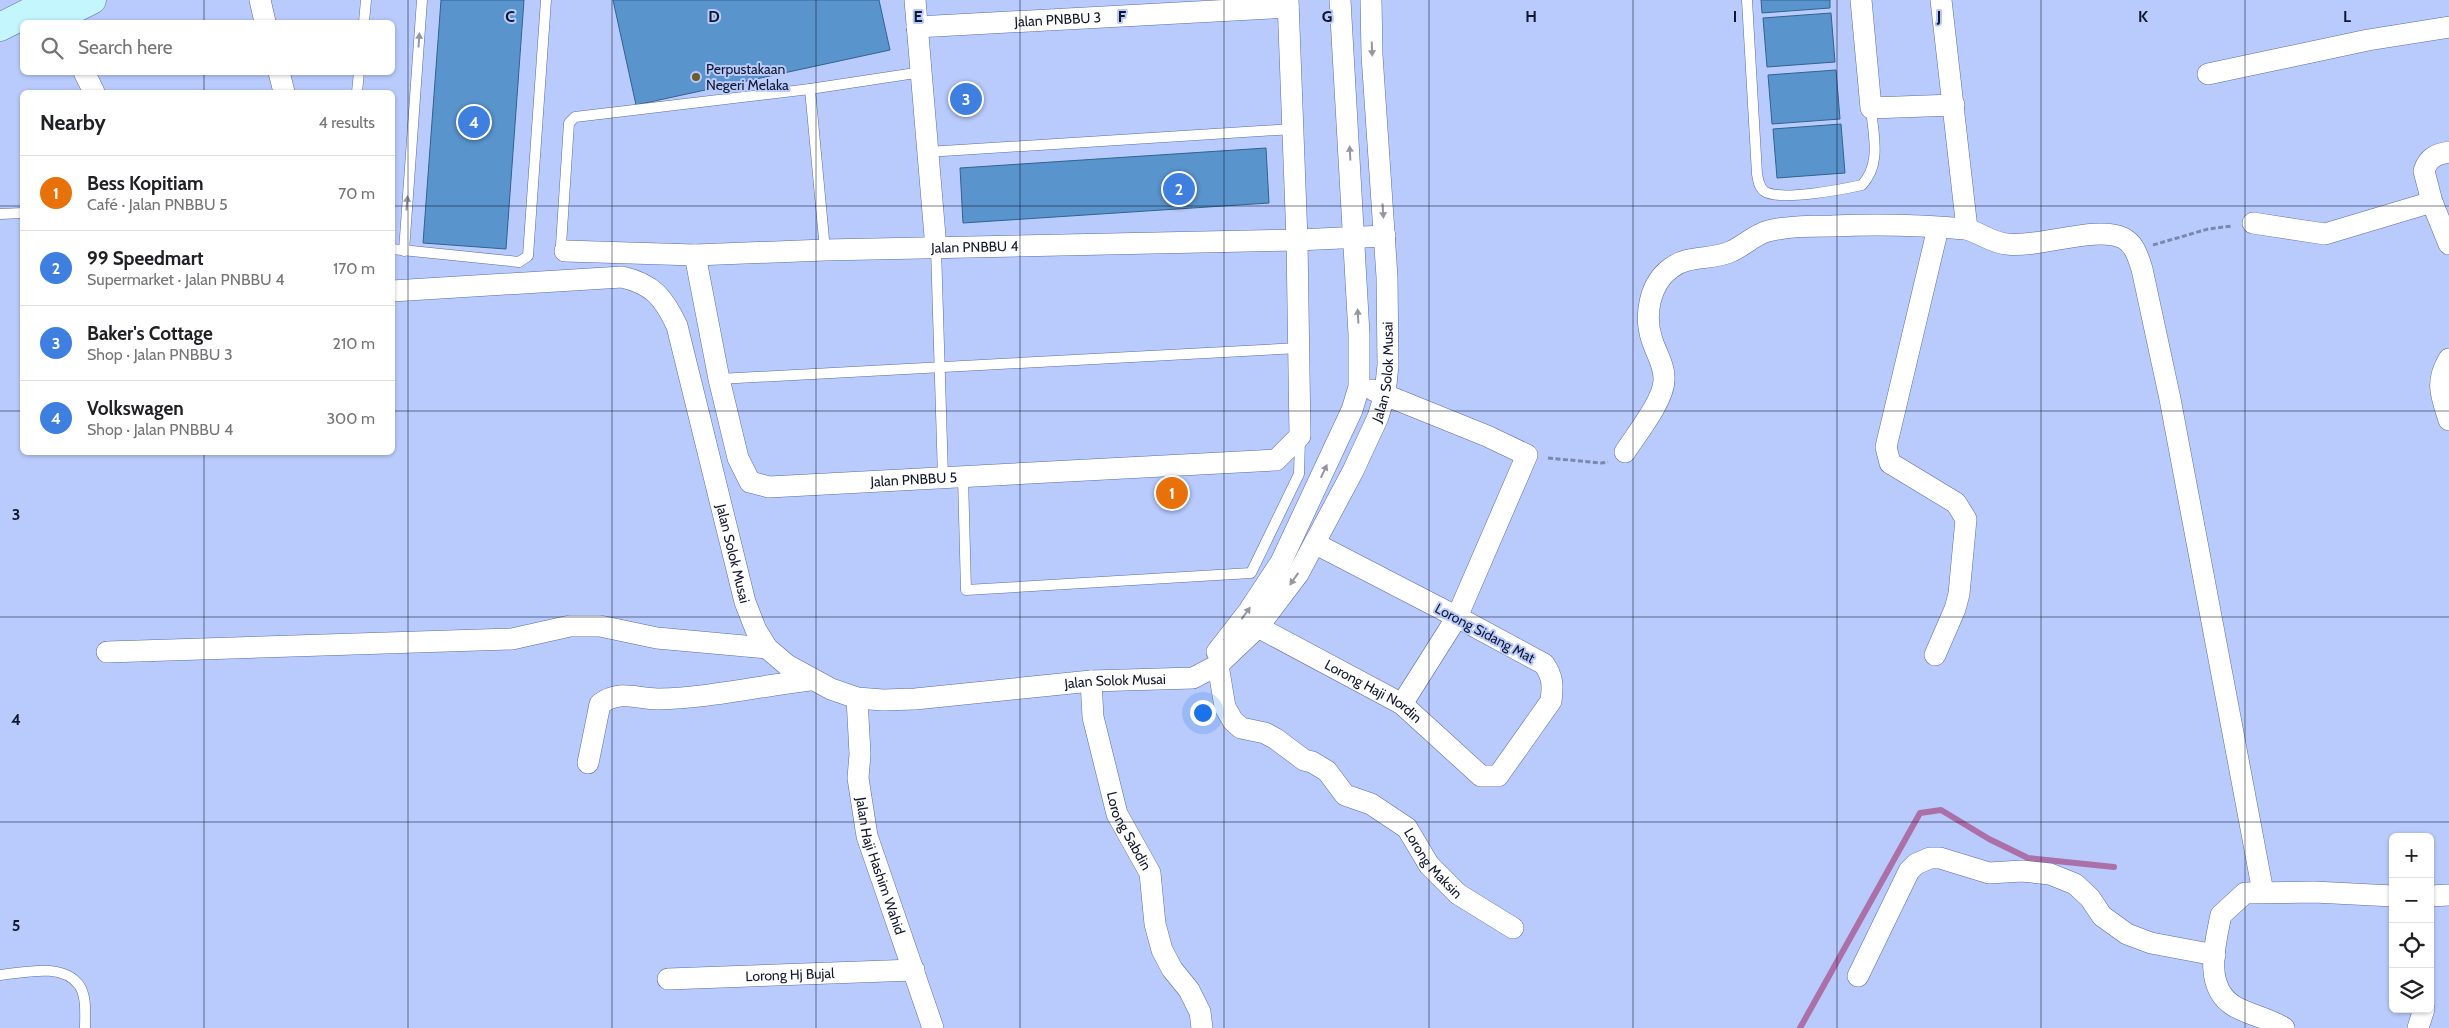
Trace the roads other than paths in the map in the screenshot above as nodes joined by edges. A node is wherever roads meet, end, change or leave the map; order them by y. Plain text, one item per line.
1 (92, 0) edge
2 (260, 0) edge
3 (366, 0) edge
4 (422, 0) edge
5 (546, 0) edge
6 (915, 0) edge
7 (1340, 0) edge
8 (1371, 0) edge
9 (1747, 0) edge
10 (1862, 0) edge
11 (1941, 0) edge
12 (1288, 4) edge
13 (59, 15) edge
14 (34, 20) edge
15 (265, 20) edge
16 (364, 20) edge
17 (20, 23) edge
18 (0, 27) edge
19 (917, 27) junction
20 (2449, 27) edge
21 (20, 36) edge
22 (0, 47) edge
23 (922, 72) junction
24 (2208, 74) dead end
25 (86, 75) edge
26 (280, 75) edge
27 (359, 75) edge
28 (93, 90) edge
29 (284, 90) edge
30 (357, 90) edge
31 (810, 90) junction
32 (1954, 105) junction
33 (1871, 108) junction
34 (1292, 129) junction
35 (926, 152) junction
36 (2449, 152) edge
37 (2432, 202) junction
38 (0, 214) edge
39 (20, 214) edge
40 (2253, 223) road end
41 (1938, 228) junction
42 (1968, 229) junction
43 (1385, 236) junction
44 (1354, 237) junction
45 (1297, 240) junction
46 (2449, 244) edge
47 (936, 248) junction
48 (395, 250) edge
49 (825, 250) junction
50 (404, 251) junction
51 (565, 252) joint
52 (694, 255) junction
53 (395, 291) edge
54 (1299, 348) junction
55 (2449, 359) edge
56 (939, 367) junction
57 (719, 379) junction
58 (1359, 387) junction
59 (1385, 394) junction
60 (2449, 420) edge
61 (1300, 436) junction
62 (1625, 452) road end
63 (953, 477) junction
64 (1316, 544) junction
65 (1457, 616) junction
66 (1258, 626) junction
67 (767, 648) junction
68 (108, 652) dead end
69 (1935, 656) dead end
70 (1218, 665) junction
71 (1193, 678) junction
72 (810, 680) junction
73 (1091, 681) junction
74 (857, 698) junction
75 (1402, 704) junction
76 (588, 763) dead end
77 (1476, 773) joint
78 (2263, 892) junction
79 (2449, 895) edge
80 (2389, 896) edge
81 (2434, 896) edge
82 (1513, 928) dead end
83 (2215, 955) junction
84 (914, 970) junction
85 (0, 976) edge
86 (1858, 976) dead end
87 (668, 980) dead end
88 (2423, 1013) edge
89 (85, 1028) edge
90 (933, 1028) edge
91 (1202, 1028) edge
92 (2284, 1028) edge
93 (2418, 1028) edge

1 - 13 main road
2 - 15 street
3 - 16 lane
50 -> 4 lane
5 - 50 lane
6 - 19 street
44 -> 7 street, Jalan Solok Musai
8 -> 43 street, Jalan Solok Musai
9 - 33 lane
10 - 33 street
11 - 32 street
12 - 19 street, Jalan PNBBU 3
12 - 34 street
13 - 14 main road
17 - 18 main road
19 - 23 street
20 - 24 street
21 - 22 main road
23 - 31 lane
23 - 35 street
25 - 28 street
26 - 29 street
27 - 30 lane
31 - 49 lane
31 - 51 lane
32 - 33 street
32 - 42 street
34 - 35 lane
34 - 45 street
35 - 47 street
36 - 37 street
37 - 40 street
37 - 46 street
38 - 39 lane
41 - 42 street
41 - 62 street
41 - 69 street
42 - 78 street
43 - 44 street, Jalan PNBBU 4
43 - 59 street, Jalan Solok Musai
44 - 45 street, Jalan PNBBU 4
58 -> 44 street, Jalan Solok Musai
45 - 47 street, Jalan PNBBU 4
45 - 54 street
47 - 49 street, Jalan PNBBU 4
47 - 56 lane
48 - 50 lane
49 - 52 street, Jalan PNBBU 4
51 - 52 street, Jalan PNBBU 4
52 - 57 street, Jalan PNBBU 5
53 - 67 street, Jalan Solok Musai
54 - 56 lane
54 - 61 street
55 - 60 street
56 - 57 lane
56 - 63 lane
57 - 63 street, Jalan PNBBU 5
58 - 59 street
71 -> 58 street, Jalan Solok Musai
59 - 64 street, Jalan Solok Musai
59 - 65 street
61 - 63 street, Jalan PNBBU 5
61 - 63 lane
64 - 65 street, Lorong Sidang Mat
64 -> 66 street, Jalan Solok Musai
65 - 75 street
65 - 77 street, Lorong Sidang Mat
66 - 70 street, Jalan Solok Musai
66 - 75 street, Lorong Haji Nordin
67 - 68 street
67 - 72 street, Jalan Solok Musai
70 - 71 street, Jalan Solok Musai
70 - 82 street, Lorong Maksin
71 - 73 street, Jalan Solok Musai
72 - 74 street, Jalan Solok Musai
72 - 76 street
73 - 74 street, Jalan Solok Musai
73 - 91 street, Lorong Sabdin
74 - 84 street, Jalan Haji Hashim Wahid
75 - 77 street, Lorong Haji Nordin
78 - 80 street
78 - 83 street
79 - 81 street
83 - 86 street
83 - 92 street
84 - 87 street, Lorong Hj Bujal
84 - 90 street, Jalan Haji Hashim Wahid
85 - 89 lane
88 - 93 street

